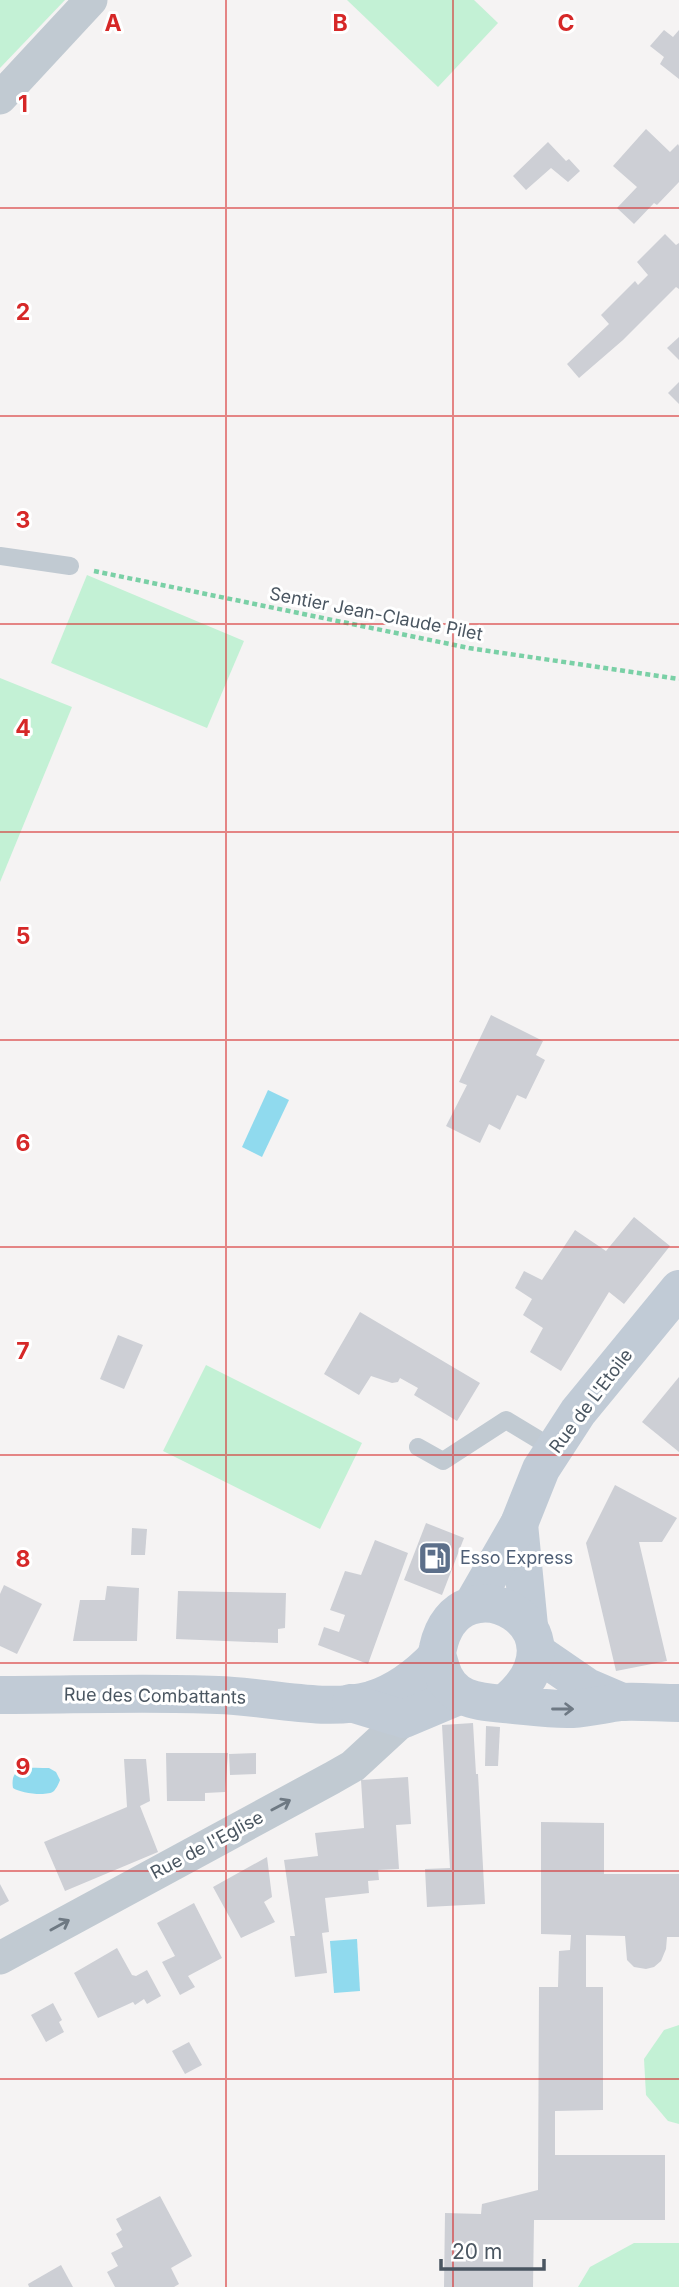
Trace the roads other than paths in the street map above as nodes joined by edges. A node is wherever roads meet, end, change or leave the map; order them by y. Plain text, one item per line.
1 (91, 0) edge
2 (0, 98) edge
3 (0, 556) edge
4 (70, 566) road end
5 (679, 1289) edge
6 (418, 1447) dead end
7 (554, 1449) junction
8 (519, 1524) junction
9 (473, 1604) junction
10 (532, 1639) junction
11 (437, 1656) junction
12 (0, 1695) edge
13 (461, 1695) junction
14 (622, 1702) junction
15 (352, 1703) junction
16 (679, 1703) edge
17 (504, 1704) junction
18 (404, 1719) junction
19 (0, 1958) edge

1 - 2 street
3 - 4 lane
5 - 7 street, Rue de L'Etoile
6 - 7 lane
7 - 8 street, Rue de L'Etoile
8 - 9 street, Rue de L'Etoile
8 - 10 street, Rue de L'Etoile
9 - 10 street
9 - 11 street
10 - 14 street
10 - 17 street
11 - 13 street
11 - 15 street, Rue des Combattants
12 - 15 street, Rue des Combattants
13 - 17 street
13 - 18 street
14 - 16 street
17 -> 14 street
15 - 18 street, Rue des Combattants
19 -> 18 street, Rue de l'Eglise

